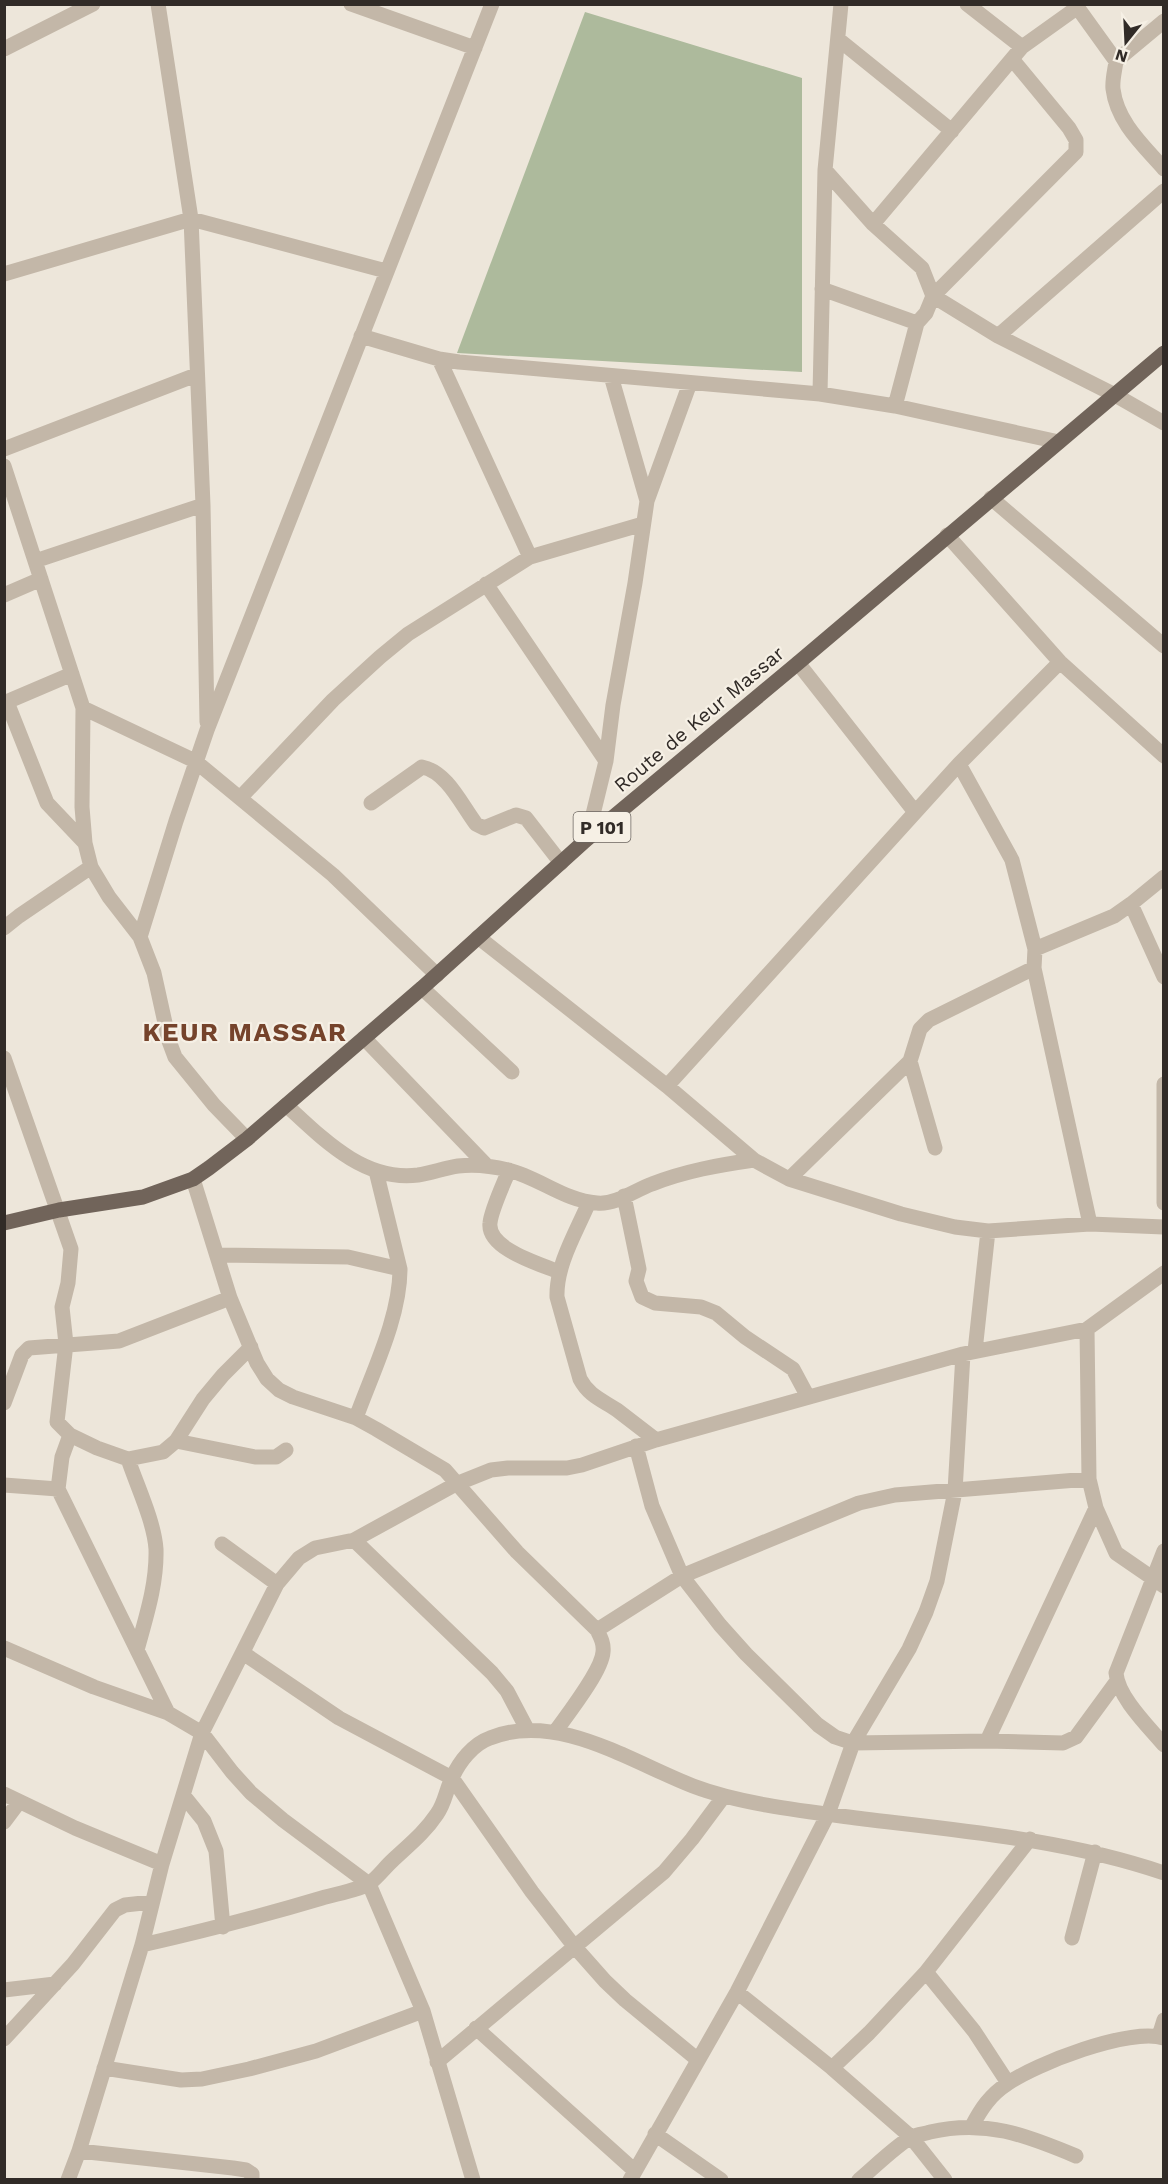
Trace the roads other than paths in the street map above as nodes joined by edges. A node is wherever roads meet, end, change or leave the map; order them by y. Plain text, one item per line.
1 (93, 4) edge
2 (158, 4) edge
3 (351, 4) edge
4 (492, 4) edge
5 (841, 4) edge
6 (967, 4) edge
7 (1077, 6) edge
8 (1164, 21) edge
9 (838, 39) junction
10 (475, 48) junction
11 (4, 49) edge
12 (1017, 53) junction
13 (1116, 61) junction
14 (952, 131) junction
15 (1164, 169) edge
16 (825, 170) junction
17 (1164, 191) edge
18 (191, 219) junction
19 (873, 224) junction
20 (386, 271) junction
21 (4, 274) edge
22 (822, 289) junction
23 (933, 296) junction
24 (917, 323) junction
25 (361, 336) junction
26 (998, 336) junction
27 (1164, 353) edge
28 (439, 359) junction
29 (196, 375) junction
30 (611, 376) junction
31 (690, 383) junction
32 (820, 394) junction
33 (1115, 395) junction
34 (895, 406) junction
35 (1164, 423) edge
36 (1059, 442) junction
37 (4, 449) edge
38 (4, 466) edge
39 (992, 498) junction
40 (646, 501) junction
41 (202, 505) junction
42 (643, 524) junction
43 (947, 535) junction
44 (531, 557) junction
45 (35, 561) junction
46 (41, 579) junction
47 (486, 584) junction
48 (4, 595) edge
49 (1164, 646) edge
50 (1060, 662) junction
51 (798, 663) junction
52 (72, 674) junction
53 (6, 703) edge
54 (83, 708) junction
55 (207, 730) junction
56 (1164, 756) edge
57 (195, 761) junction
58 (606, 761) junction
59 (959, 764) junction
60 (240, 798) junction
61 (371, 803) dead end
62 (915, 812) junction
63 (587, 839) junction
64 (85, 843) junction
65 (561, 863) junction
66 (91, 867) junction
67 (1164, 877) edge
68 (1131, 904) junction
69 (4, 928) edge
70 (140, 937) junction
71 (478, 937) junction
72 (1035, 949) junction
73 (1034, 968) junction
74 (437, 975) junction
75 (1164, 976) edge
76 (422, 988) junction
77 (364, 1038) junction
78 (4, 1058) edge
79 (910, 1061) junction
80 (512, 1072) dead end
81 (1164, 1084) edge
82 (667, 1086) junction
83 (286, 1105) junction
84 (247, 1139) junction
85 (935, 1148) dead end
86 (754, 1160) junction
87 (487, 1166) junction
88 (509, 1170) junction
89 (376, 1171) junction
90 (193, 1179) junction
91 (789, 1179) junction
92 (624, 1196) junction
93 (590, 1202) junction
94 (1164, 1203) edge
95 (59, 1210) junction
96 (4, 1223) edge
97 (1090, 1224) junction
98 (1164, 1227) edge
99 (988, 1231) junction
100 (217, 1255) junction
101 (400, 1269) junction
102 (559, 1272) junction
103 (1164, 1273) edge
104 (230, 1298) junction
105 (1088, 1329) junction
106 (66, 1344) junction
107 (252, 1347) junction
108 (969, 1353) junction
109 (808, 1397) junction
110 (4, 1403) edge
111 (356, 1418) junction
112 (70, 1435) junction
113 (656, 1440) junction
114 (176, 1441) junction
115 (636, 1446) junction
116 (286, 1450) dead end
117 (128, 1459) junction
118 (1089, 1479) junction
119 (456, 1484) junction
120 (4, 1485) edge
121 (58, 1489) junction
122 (954, 1491) junction
123 (1096, 1509) junction
124 (354, 1540) junction
125 (222, 1544) dead end
126 (1164, 1551) edge
127 (682, 1576) junction
128 (1158, 1582) edge
129 (278, 1584) junction
130 (597, 1630) junction
131 (4, 1648) edge
132 (137, 1650) junction
133 (243, 1653) junction
134 (1117, 1681) junction
135 (168, 1713) junction
136 (527, 1729) junction
137 (555, 1732) junction
138 (202, 1733) junction
139 (987, 1741) junction
140 (853, 1743) junction
141 (1164, 1745) edge
142 (452, 1778) junction
143 (4, 1794) edge
144 (183, 1795) junction
145 (724, 1796) junction
146 (19, 1802) junction
147 (828, 1814) junction
148 (4, 1822) edge
149 (1030, 1839) junction
150 (1095, 1852) junction
151 (162, 1864) junction
152 (1164, 1873) edge
153 (369, 1884) junction
154 (152, 1902) junction
155 (223, 1927) junction
156 (1072, 1938) dead end
157 (142, 1945) junction
158 (574, 1946) junction
159 (926, 1972) junction
160 (55, 1984) junction
161 (4, 1990) edge
162 (737, 1992) junction
163 (423, 2011) junction
164 (1164, 2020) edge
165 (476, 2028) junction
166 (1161, 2037) edge
167 (4, 2039) edge
168 (698, 2060) junction
169 (437, 2062) junction
170 (104, 2068) junction
171 (832, 2068) junction
172 (1008, 2083) junction
173 (972, 2126) junction
174 (655, 2134) junction
175 (911, 2137) junction
176 (79, 2151) junction
177 (1076, 2156) dead end
178 (633, 2175) edge
179 (68, 2180) edge
180 (252, 2180) edge
181 (473, 2180) edge
182 (722, 2180) edge
183 (859, 2180) edge
184 (945, 2180) edge

1 - 11 street
2 - 18 street
3 - 10 street
4 - 10 street
5 - 9 street
6 - 12 street
7 - 12 street
7 - 13 street
8 - 13 street
9 - 14 street
9 - 16 street
10 - 20 street
12 - 14 street
12 - 23 street
13 - 15 street
14 - 19 street
16 - 19 street
16 - 22 street
17 - 26 street
18 - 20 street
18 - 21 street
18 - 29 street
19 - 23 street
20 - 25 street
22 - 24 street
22 - 32 street
23 - 24 street
23 - 26 street
24 - 34 street
25 - 28 street
25 - 55 street
26 - 33 street
27 - 33 main road, Route de Keur Massar / P 101
28 - 30 street
28 - 44 street
29 - 37 street
29 - 41 street
30 - 31 street
30 - 40 street
31 - 32 street
31 - 40 street
32 - 34 street
33 - 35 street
33 - 36 main road, Route de Keur Massar / P 101
34 - 36 street
36 - 39 main road, Route de Keur Massar / P 101
38 - 45 street
39 - 43 main road, Route de Keur Massar / P 101
39 - 49 street
40 - 42 street
41 - 45 street
41 - 55 street
42 - 44 street
42 - 58 street
43 - 50 street
43 - 51 main road, Route de Keur Massar / P 101
44 - 47 street
45 - 46 street
46 - 48 street
46 - 52 street
47 - 58 street
47 - 60 street
50 - 56 street
50 - 59 street
51 - 62 street
51 - 63 main road, Route de Keur Massar / P 101
52 - 53 street
52 - 54 street
53 - 64 street
54 - 57 street
54 - 64 street
55 - 57 street
57 - 60 street
57 - 70 street
58 - 63 street
59 - 62 street
59 - 72 street
60 - 74 street
61 - 65 street
62 - 82 street
63 - 65 main road, Route de Keur Massar / P 101
64 - 66 street
65 - 71 main road, Route de Keur Massar / P 101
66 - 69 street
66 - 70 street
67 - 68 street
68 - 72 street
68 - 75 street
70 - 84 street
71 - 74 main road, Route de Keur Massar / P 101
71 - 82 street
72 - 73 street
73 - 79 street
73 - 97 street
74 - 76 main road, Route de Keur Massar / P 101
76 - 77 main road, Route de Keur Massar / P 101
76 - 80 street
77 - 83 main road, Route de Keur Massar / P 101
77 - 87 street
78 - 95 street
79 - 85 street
79 - 91 street
81 - 94 street
82 - 86 street
83 - 84 main road, Route de Keur Massar / P 101
83 - 89 street
84 - 90 main road, Route de Keur Massar / P 101
86 - 91 street
86 - 92 street
87 - 88 street
87 - 89 street
88 - 93 street
88 - 102 street
89 - 101 street
90 - 95 main road, Route de Keur Massar / P 101
90 - 100 street
91 - 99 street
92 - 93 street
92 - 109 street
93 - 102 street
95 - 96 main road, Route de Keur Massar / P 101
95 - 106 street
97 - 98 street
97 - 99 street
99 - 108 street
100 - 101 street
100 - 104 street
101 - 111 street
102 - 113 street
103 - 105 street
104 - 106 street
104 - 107 street
105 - 108 street
105 - 118 street
106 - 110 street
106 - 112 street
107 - 111 street
107 - 114 street
108 - 109 street
108 - 122 street
109 - 113 street
111 - 119 street
112 - 117 street
112 - 121 street
113 - 115 street
114 - 116 street
114 - 117 street
115 - 119 street
115 - 127 street
117 - 132 street
118 - 122 street
118 - 123 street
119 - 124 street
119 - 130 street
120 - 121 street
121 - 132 street
122 - 127 street
122 - 140 street
123 - 128 street
123 - 139 street
124 - 129 street
124 - 136 street
125 - 129 street
126 - 128 street
127 - 130 street
127 - 140 street
128 - 134 street
129 - 133 street
130 - 137 street
131 - 135 street
132 - 135 street
133 - 138 street
133 - 142 street
134 - 139 street
134 - 141 street
135 - 138 street
136 - 137 street
136 - 142 street
137 - 145 street
138 - 144 street
138 - 153 street
139 - 140 street
140 - 147 street
142 - 153 street
142 - 158 street
143 - 146 street
144 - 151 street
144 - 155 street
145 - 147 street
145 - 158 street
146 - 148 street
146 - 151 street
147 - 149 street
147 - 162 street
149 - 150 street
149 - 159 street
150 - 152 street
150 - 156 street
151 - 154 street
153 - 155 street
153 - 163 street
154 - 157 street
154 - 160 street
155 - 157 street
157 - 170 street
158 - 165 street
158 - 168 street
159 - 171 street
159 - 172 street
160 - 161 street
160 - 167 street
162 - 168 street
162 - 171 street
163 - 169 street
163 - 170 street
164 - 166 street
165 - 169 street
165 - 178 street
166 - 172 street
168 - 174 street
169 - 181 street
170 - 176 street
171 - 175 street
172 - 173 street
173 - 175 street
173 - 177 street
174 - 178 street
174 - 182 street
175 - 183 street
175 - 184 street
176 - 179 street
176 - 180 street

